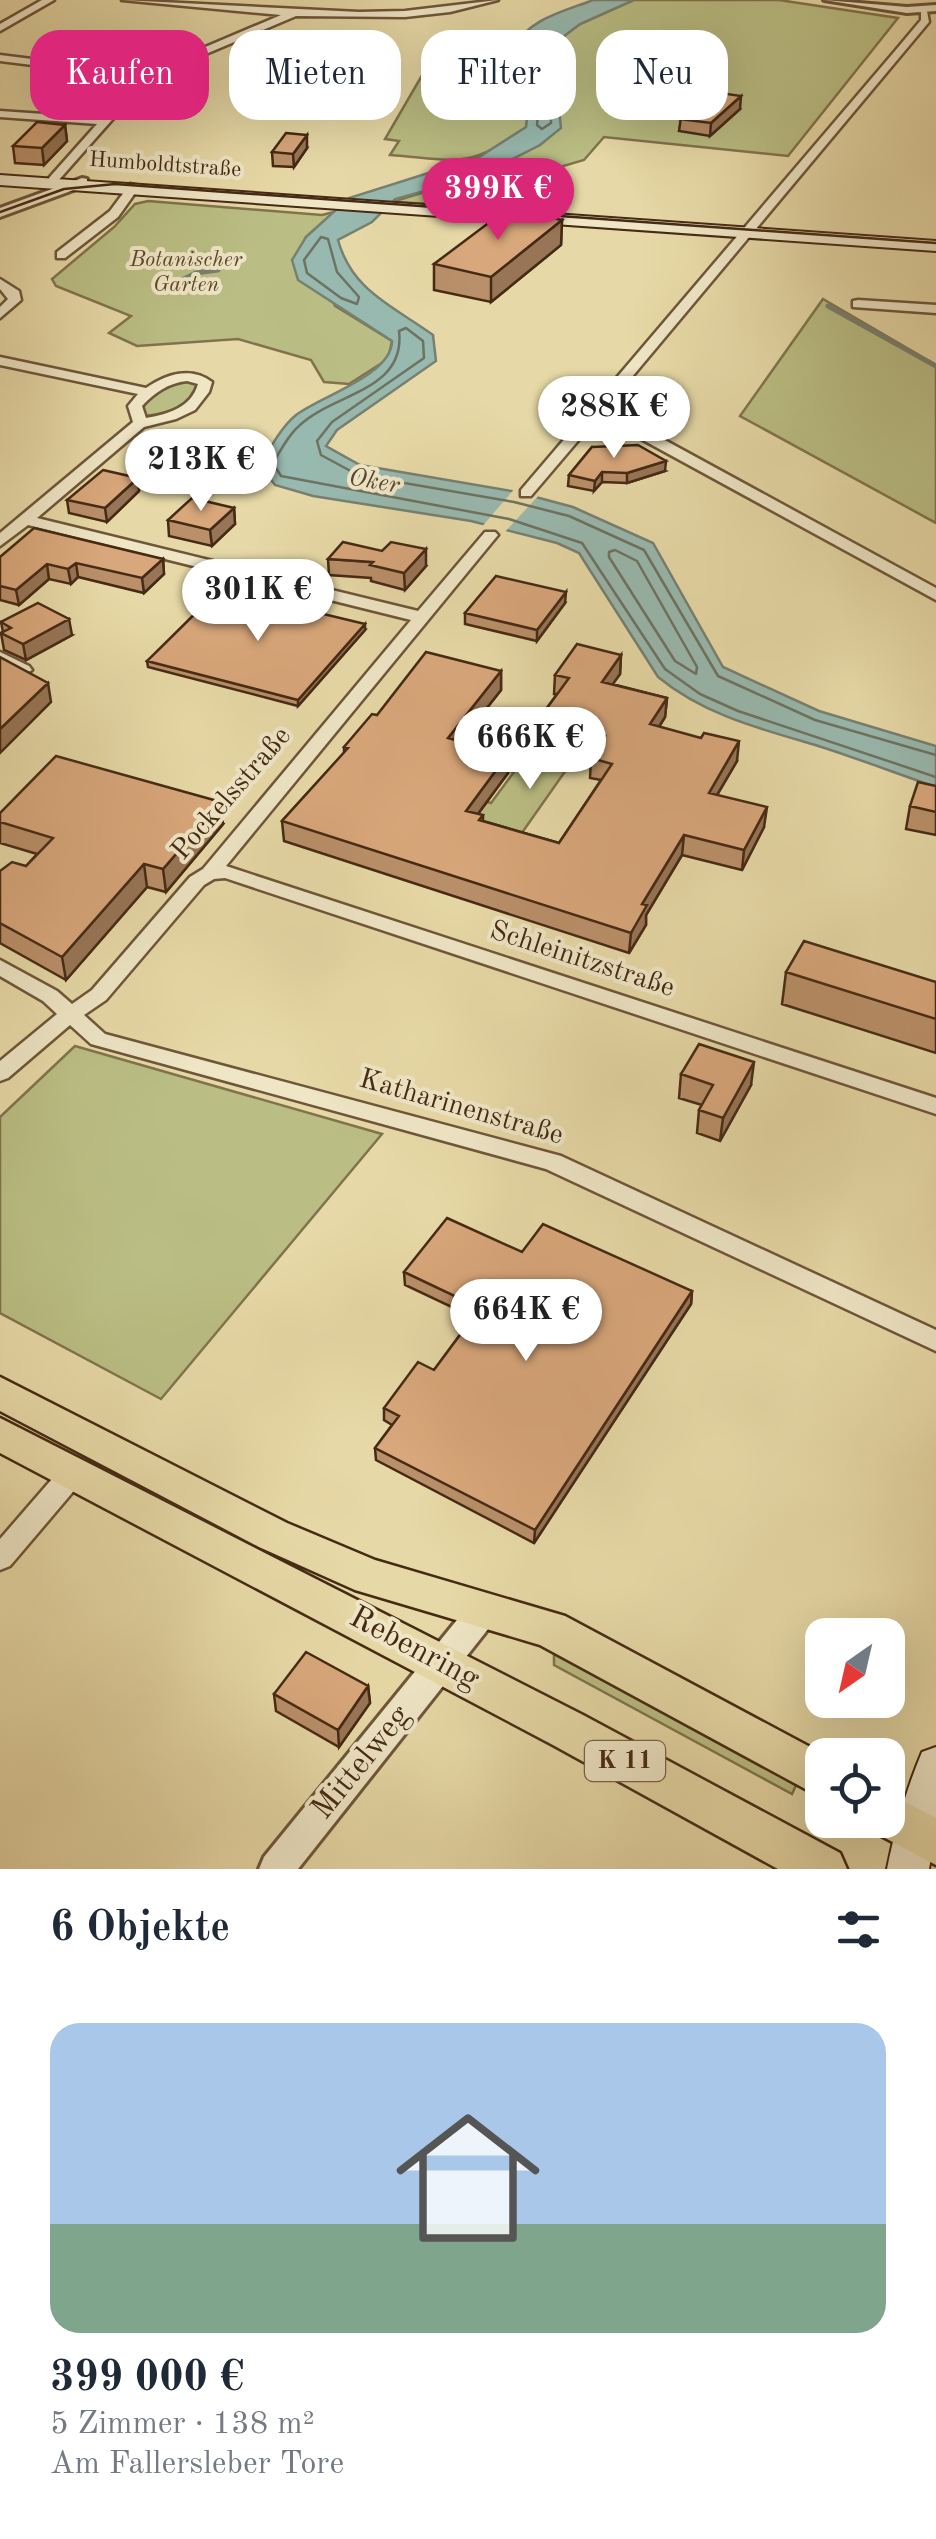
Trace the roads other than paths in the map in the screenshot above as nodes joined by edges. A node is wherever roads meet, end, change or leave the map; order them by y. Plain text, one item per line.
1 (49, 0) edge
2 (127, 0) edge
3 (330, 0) edge
4 (493, 0) edge
5 (829, 0) edge
6 (931, 10) edge
7 (301, 11) junction
8 (0, 28) edge
9 (209, 50) edge
10 (0, 58) edge
11 (30, 62) edge
12 (0, 114) edge
13 (104, 121) joint
14 (0, 178) edge
15 (63, 184) junction
16 (134, 189) junction
17 (0, 213) edge
18 (746, 232) junction
19 (936, 246) edge
20 (60, 256) dead end
21 (4, 285) edge
22 (858, 304) dead end
23 (936, 309) edge
24 (0, 314) edge
25 (0, 360) edge
26 (147, 392) junction
27 (596, 408) junction
28 (140, 423) junction
29 (526, 493) dead end
30 (26, 520) junction
31 (490, 535) dead end
32 (0, 542) edge
33 (936, 596) edge
34 (421, 617) junction
35 (0, 657) edge
36 (23, 670) edge
37 (210, 873) junction
38 (0, 967) edge
39 (69, 1016) junction
40 (0, 1073) edge
41 (936, 1106) edge
42 (936, 1341) edge
43 (0, 1393) edge
44 (0, 1434) edge
45 (74, 1472) junction
46 (0, 1558) edge
47 (485, 1609) junction
48 (442, 1664) junction
49 (936, 1766) edge
50 (805, 1769) edge
51 (912, 1839) edge
52 (276, 1869) edge
53 (824, 1869) edge

1 - 8 street
2 - 7 street
3 - 7 street
4 - 7 street
5 - 6 street
6 - 18 street
7 - 9 street
10 - 11 street
12 - 13 street
13 - 15 street
14 - 15 main road, Humboldtstraße
15 - 16 main road, Humboldtstraße
15 - 17 street
16 - 18 main road, Humboldtstraße
16 - 20 street
18 - 19 main road, Humboldtstraße
18 - 27 street
21 - 24 street
22 - 23 street
25 - 26 street
26 - 28 street
26 - 28 street
27 - 29 street
27 - 33 street
28 - 30 street
30 - 32 street
30 - 34 street
31 - 34 street, Pockelsstraße
34 - 37 street, Pockelsstraße
35 - 36 street
37 - 39 street, Pockelsstraße
37 - 41 street, Schleinitzstraße
38 - 39 street, Katharinenstraße
39 - 40 street, Pockelsstraße
39 - 42 street, Katharinenstraße
43 - 47 main road, Rebenring
44 - 45 main road, Rebenring / K 11
45 - 46 street
45 - 48 main road, Rebenring / K 11
47 - 48 street, Mittelweg
47 - 50 main road, Rebenring
48 - 52 street, Mittelweg
48 - 53 main road, Rebenring / K 11
49 - 51 main road

